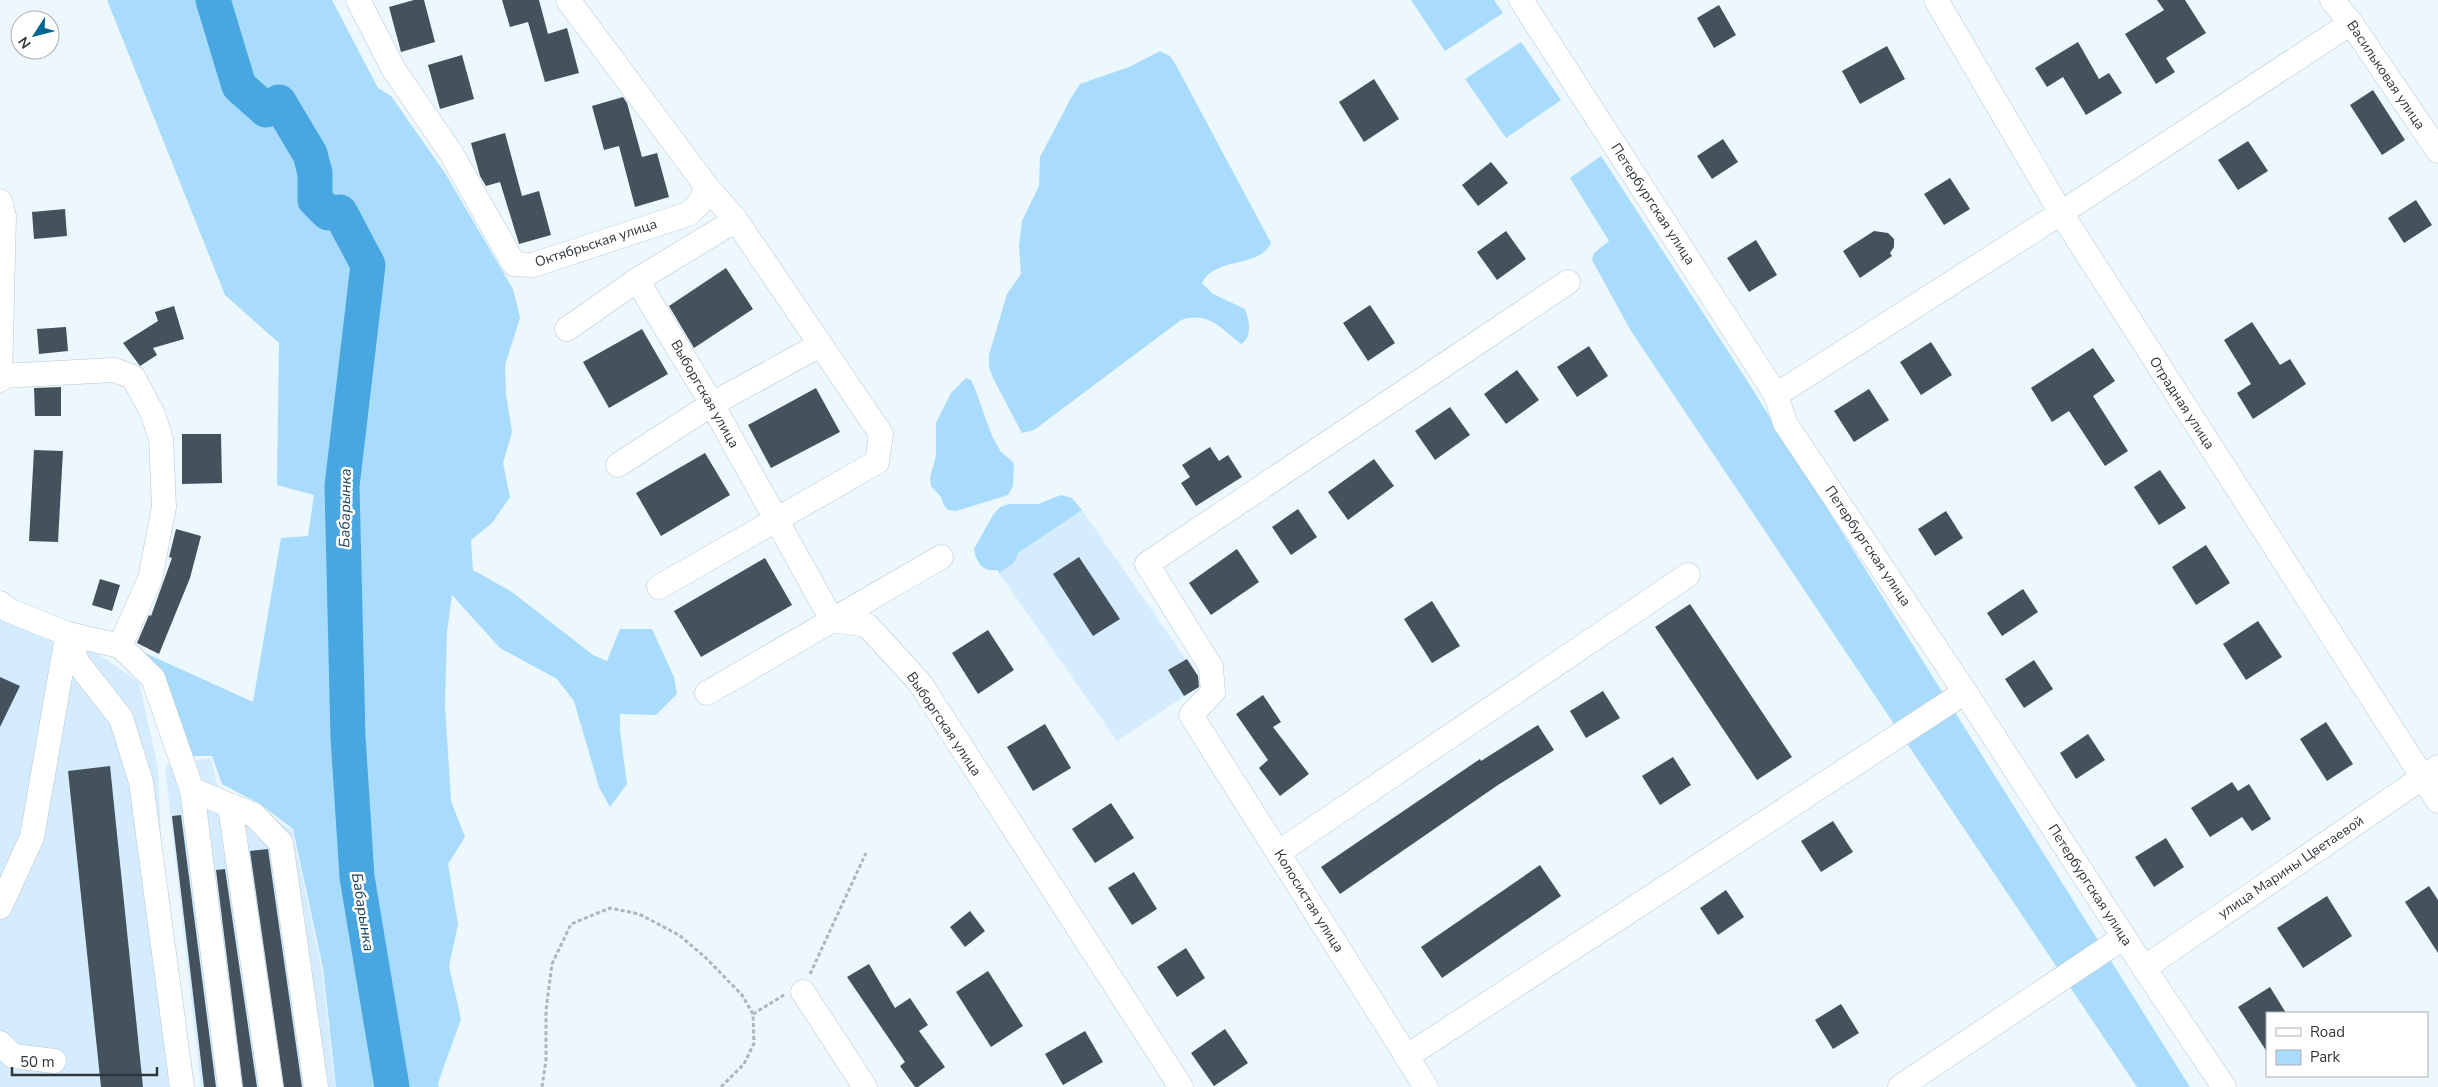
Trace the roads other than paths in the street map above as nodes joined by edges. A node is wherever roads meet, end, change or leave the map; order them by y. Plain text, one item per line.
1 (358, 0) edge
2 (568, 0) edge
3 (1521, 0) edge
4 (1936, 0) edge
5 (2332, 0) edge
6 (2351, 23) junction
7 (2438, 151) edge
8 (707, 187) junction
9 (0, 201) edge
10 (2061, 213) junction
11 (736, 220) junction
12 (637, 280) junction
13 (1568, 282) dead end
14 (567, 328) dead end
15 (820, 345) junction
16 (1, 376) edge
17 (0, 380) edge
18 (1776, 395) junction
19 (712, 404) junction
20 (618, 465) dead end
21 (776, 519) junction
22 (941, 557) dead end
23 (1688, 575) dead end
24 (659, 587) dead end
25 (0, 603) edge
26 (832, 620) junction
27 (68, 634) junction
28 (120, 646) junction
29 (1965, 692) junction
30 (706, 693) dead end
31 (2430, 772) edge
32 (192, 790) junction
33 (2438, 801) edge
34 (230, 806) junction
35 (1279, 852) junction
36 (0, 907) edge
37 (2124, 937) junction
38 (2144, 968) junction
39 (803, 992) road end
40 (0, 1043) edge
41 (1406, 1057) junction
42 (54, 1061) dead end
43 (182, 1087) edge
44 (230, 1087) edge
45 (271, 1087) edge
46 (316, 1087) edge
47 (865, 1087) edge
48 (1181, 1087) edge
49 (1426, 1087) edge
50 (1900, 1087) edge
51 (2224, 1087) edge

1 - 8 street, Октябрьская улица
2 - 8 street
3 - 18 street, Петербургская улица
4 - 10 street, Отрадная улица
5 - 6 street, Васильковая улица
6 - 7 street, Васильковая улица
6 - 10 street
8 - 11 street
9 - 16 street
10 - 18 street
10 - 31 street, Отрадная улица
11 - 12 street
11 - 15 street
12 - 14 street
12 - 19 street, Выборгская улица
13 - 35 street, Колосистая улица
15 - 19 street
15 - 21 street
16 - 17 street
16 - 28 street
18 - 29 street, Петербургская улица
19 - 20 street
19 - 21 street, Выборгская улица
21 - 24 street
21 - 26 street, Выборгская улица
22 - 26 street
23 - 35 street
25 - 27 street
26 - 30 street
26 - 48 street, Выборгская улица
27 - 28 street
27 - 36 street
27 - 43 street
28 - 32 street
29 - 37 street, Петербургская улица
29 - 41 street
31 - 33 street, Отрадная улица
31 - 38 street, улица Марины Цветаевой
32 - 34 street
32 - 44 street
34 - 45 street
34 - 46 street
35 - 41 street, Колосистая улица
37 - 38 street, Петербургская улица
37 - 50 street
38 - 51 street, Петербургская улица
39 - 47 street
40 - 42 street
41 - 49 street, Колосистая улица

